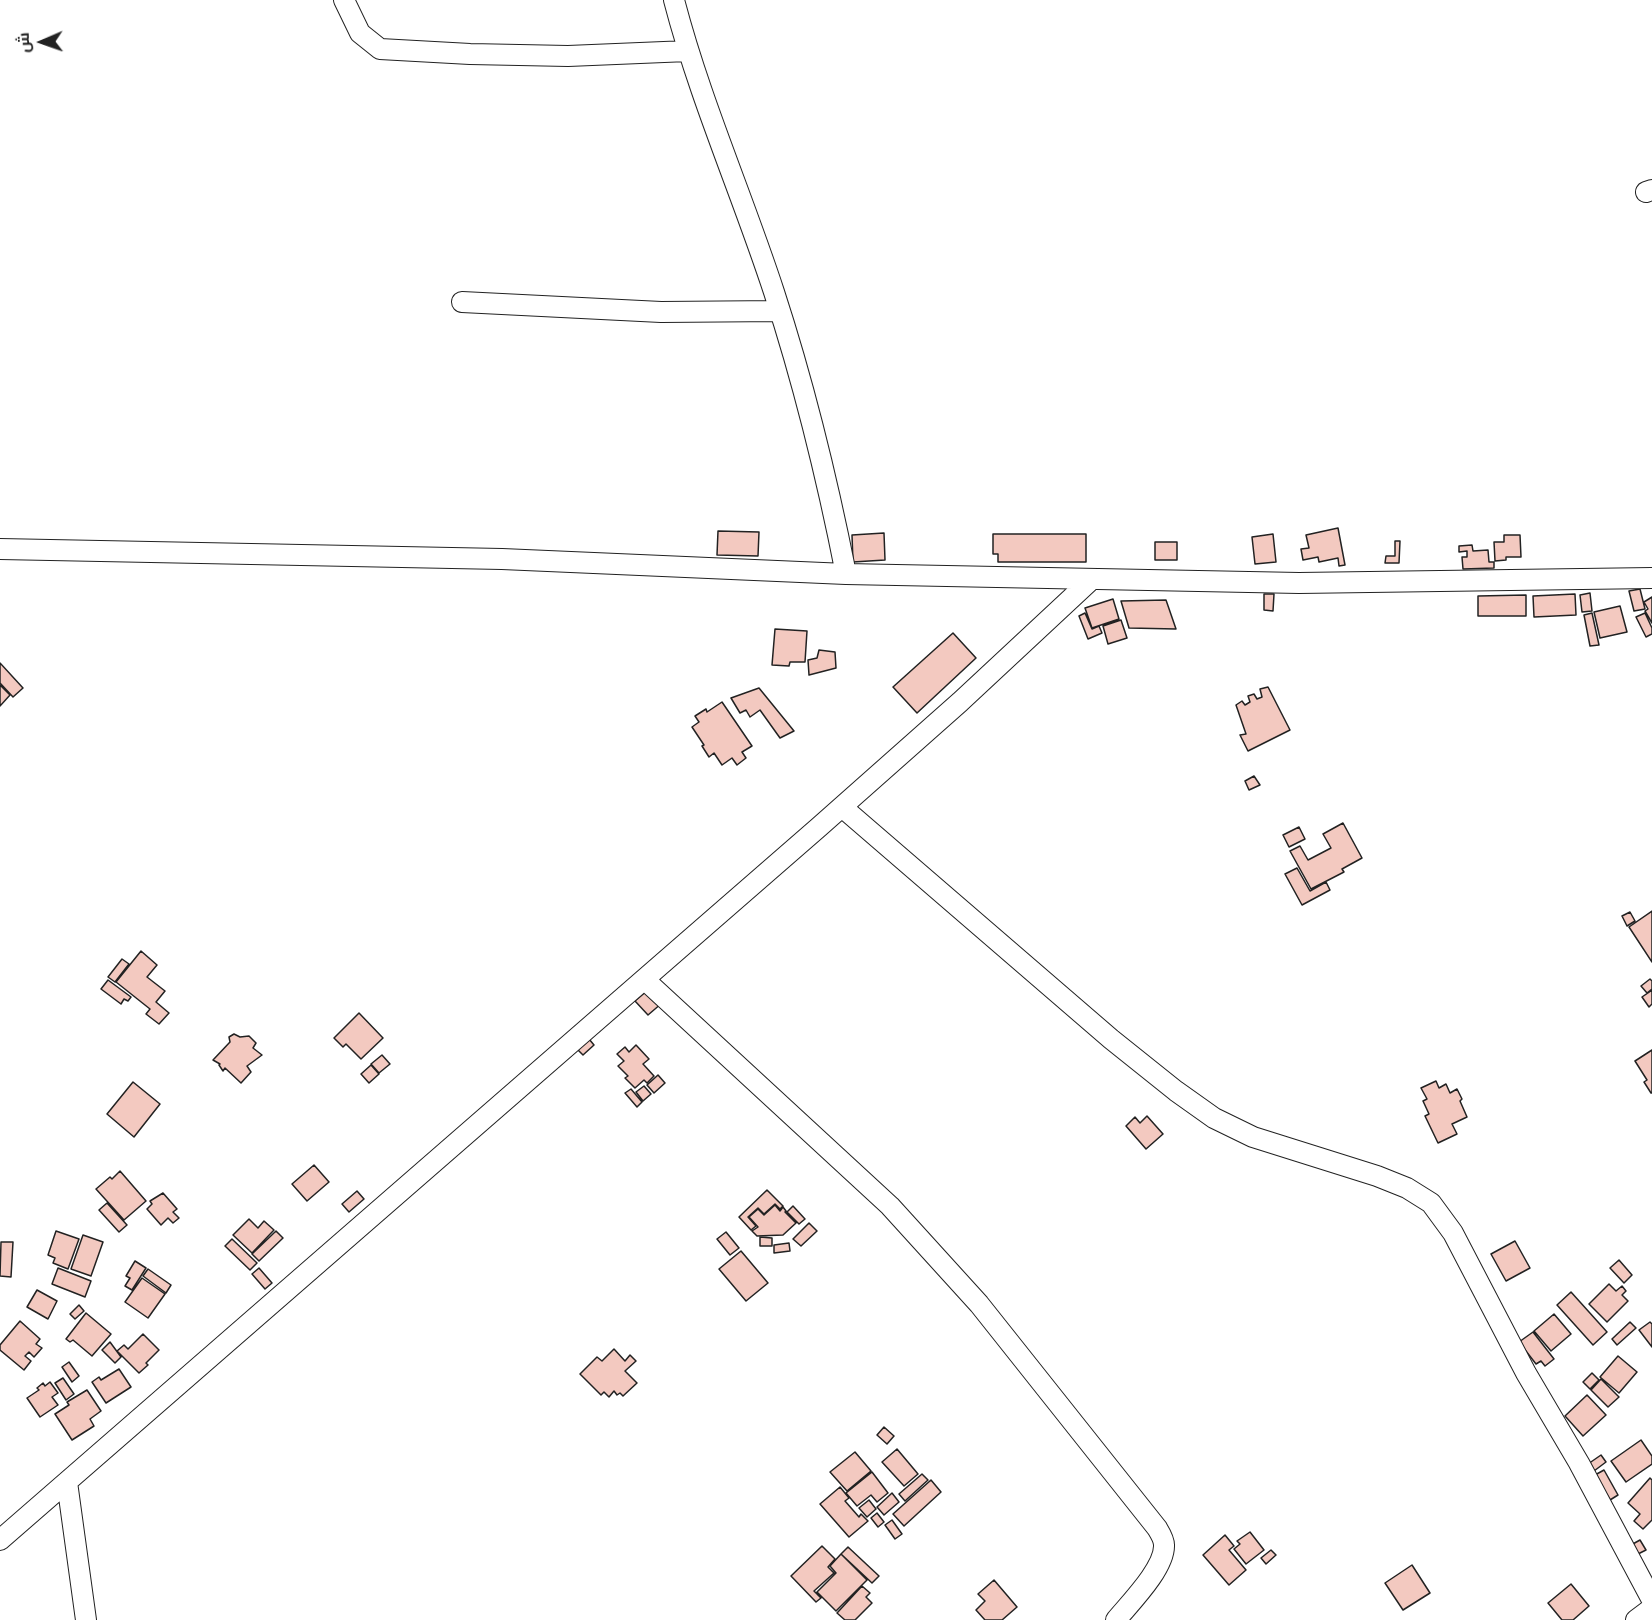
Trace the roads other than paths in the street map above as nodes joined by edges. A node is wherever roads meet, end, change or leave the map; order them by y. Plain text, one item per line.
1 (344, 0) edge
2 (674, 0) edge
3 (688, 51) junction
4 (462, 302) dead end
5 (780, 311) junction
6 (0, 549) edge
7 (846, 574) junction
8 (1652, 578) edge
9 (1092, 579) junction
10 (842, 807) junction
11 (645, 980) junction
12 (68, 1482) junction
13 (0, 1540) edge
14 (1652, 1600) edge
15 (1652, 1608) edge
16 (86, 1620) edge
17 (1116, 1620) edge
18 (1636, 1620) edge

1 - 3 street
2 - 3 street
3 - 5 street
4 - 5 street
5 - 7 street
6 - 7 street
7 - 9 street
8 - 9 street
9 - 10 street
10 - 11 street
10 - 14 street
11 - 12 street
11 - 17 street
12 - 13 street
12 - 16 street
15 - 18 street

